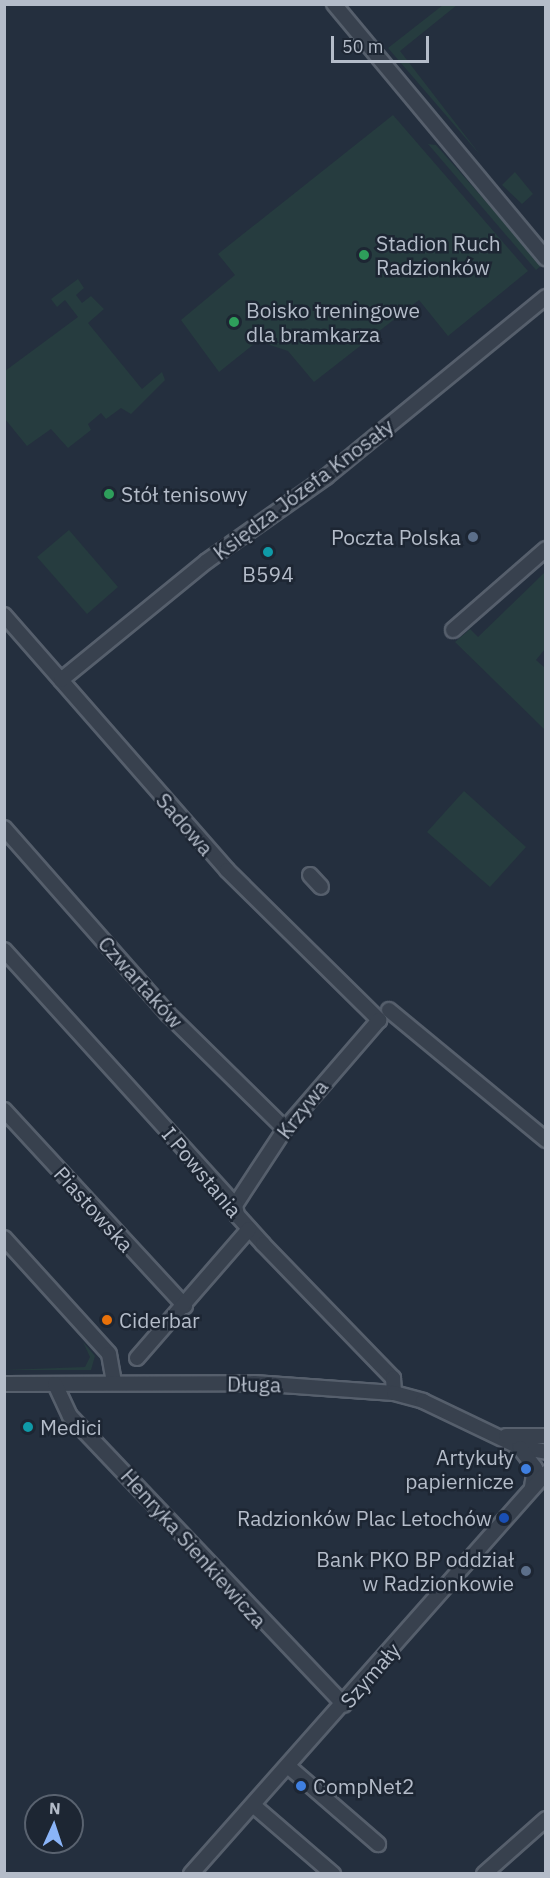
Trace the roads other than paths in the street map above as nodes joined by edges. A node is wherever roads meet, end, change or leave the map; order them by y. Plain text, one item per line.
1 (334, 4) edge
2 (546, 258) edge
3 (546, 297) edge
4 (546, 549) edge
5 (4, 615) edge
6 (453, 630) dead end
7 (61, 680) junction
8 (4, 828) edge
9 (310, 875) dead end
10 (321, 887) dead end
11 (4, 950) edge
12 (384, 1015) junction
13 (4, 1110) edge
14 (285, 1129) junction
15 (546, 1140) edge
16 (235, 1205) junction
17 (249, 1228) junction
18 (4, 1238) edge
19 (185, 1306) junction
20 (137, 1358) dead end
21 (114, 1383) junction
22 (4, 1384) edge
23 (55, 1384) junction
24 (394, 1393) junction
25 (495, 1434) junction
26 (546, 1436) edge
27 (519, 1447) junction
28 (546, 1452) edge
29 (546, 1473) edge
30 (532, 1488) junction
31 (344, 1706) junction
32 (289, 1767) junction
33 (253, 1805) junction
34 (546, 1819) edge
35 (378, 1844) dead end
36 (191, 1874) edge
37 (333, 1874) edge
38 (484, 1874) edge

1 - 2 street
3 - 7 street, Księdza Józefa Knosały
4 - 6 street
5 - 7 street, Sadowa
7 - 12 street, Sadowa
8 - 14 street, Czwartaków
9 - 10 street
11 - 16 street, I Powstania
12 - 14 street, Krzywa
12 - 15 street, Sadowa
13 - 19 street, Piastowska
14 - 16 street, Krzywa
16 - 17 street, I Powstania
17 - 19 street
17 - 24 street, I Powstania
18 - 21 street
19 - 20 street
21 - 23 street, Długa
21 - 24 street, Długa
22 - 23 street, Długa
23 - 31 street, Henryka Sienkiewicza
24 - 25 street, Długa
25 - 26 street, Długa
25 - 27 street, Długa
27 - 28 street, Długa
27 - 30 street
29 - 30 street, Szymały
30 - 31 street, Szymały
31 - 32 street, Szymały
32 - 33 street, Szymały
32 - 35 street
33 - 36 street, Szymały
33 - 37 street
34 - 38 street

